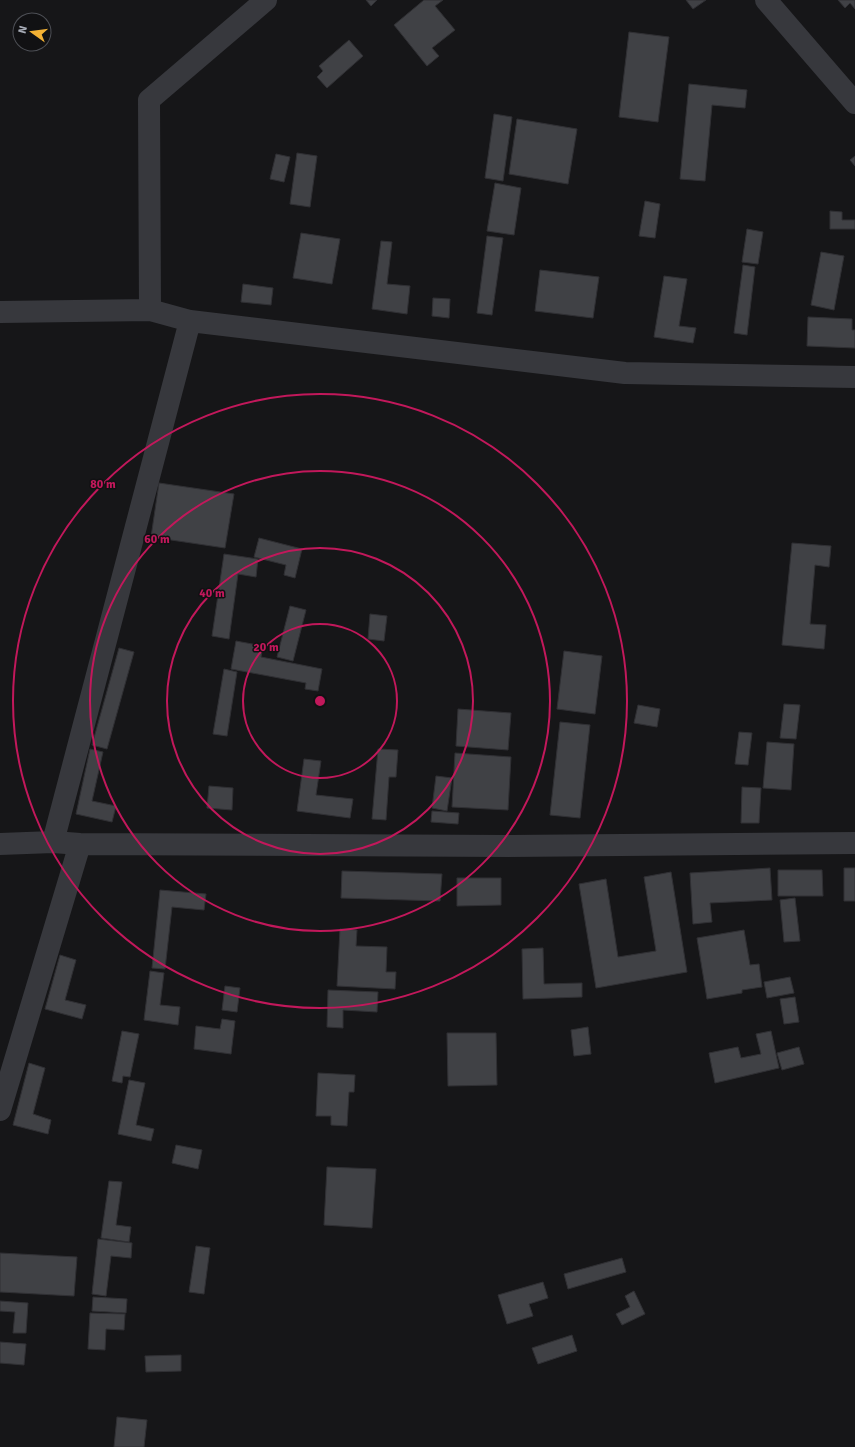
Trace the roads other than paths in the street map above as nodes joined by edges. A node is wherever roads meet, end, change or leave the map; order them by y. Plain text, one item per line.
1 (266, 0) edge
2 (772, 2) edge
3 (855, 103) edge
4 (150, 310) junction
5 (0, 312) edge
6 (190, 321) junction
7 (855, 377) edge
8 (53, 842) junction
9 (855, 843) edge
10 (0, 844) edge
11 (80, 844) junction
12 (0, 1110) edge

1 - 4 street
2 - 3 street
4 - 5 street
4 - 6 street
6 - 7 street
6 - 8 street
8 - 10 street
8 - 11 street
9 - 11 street
11 - 12 street

